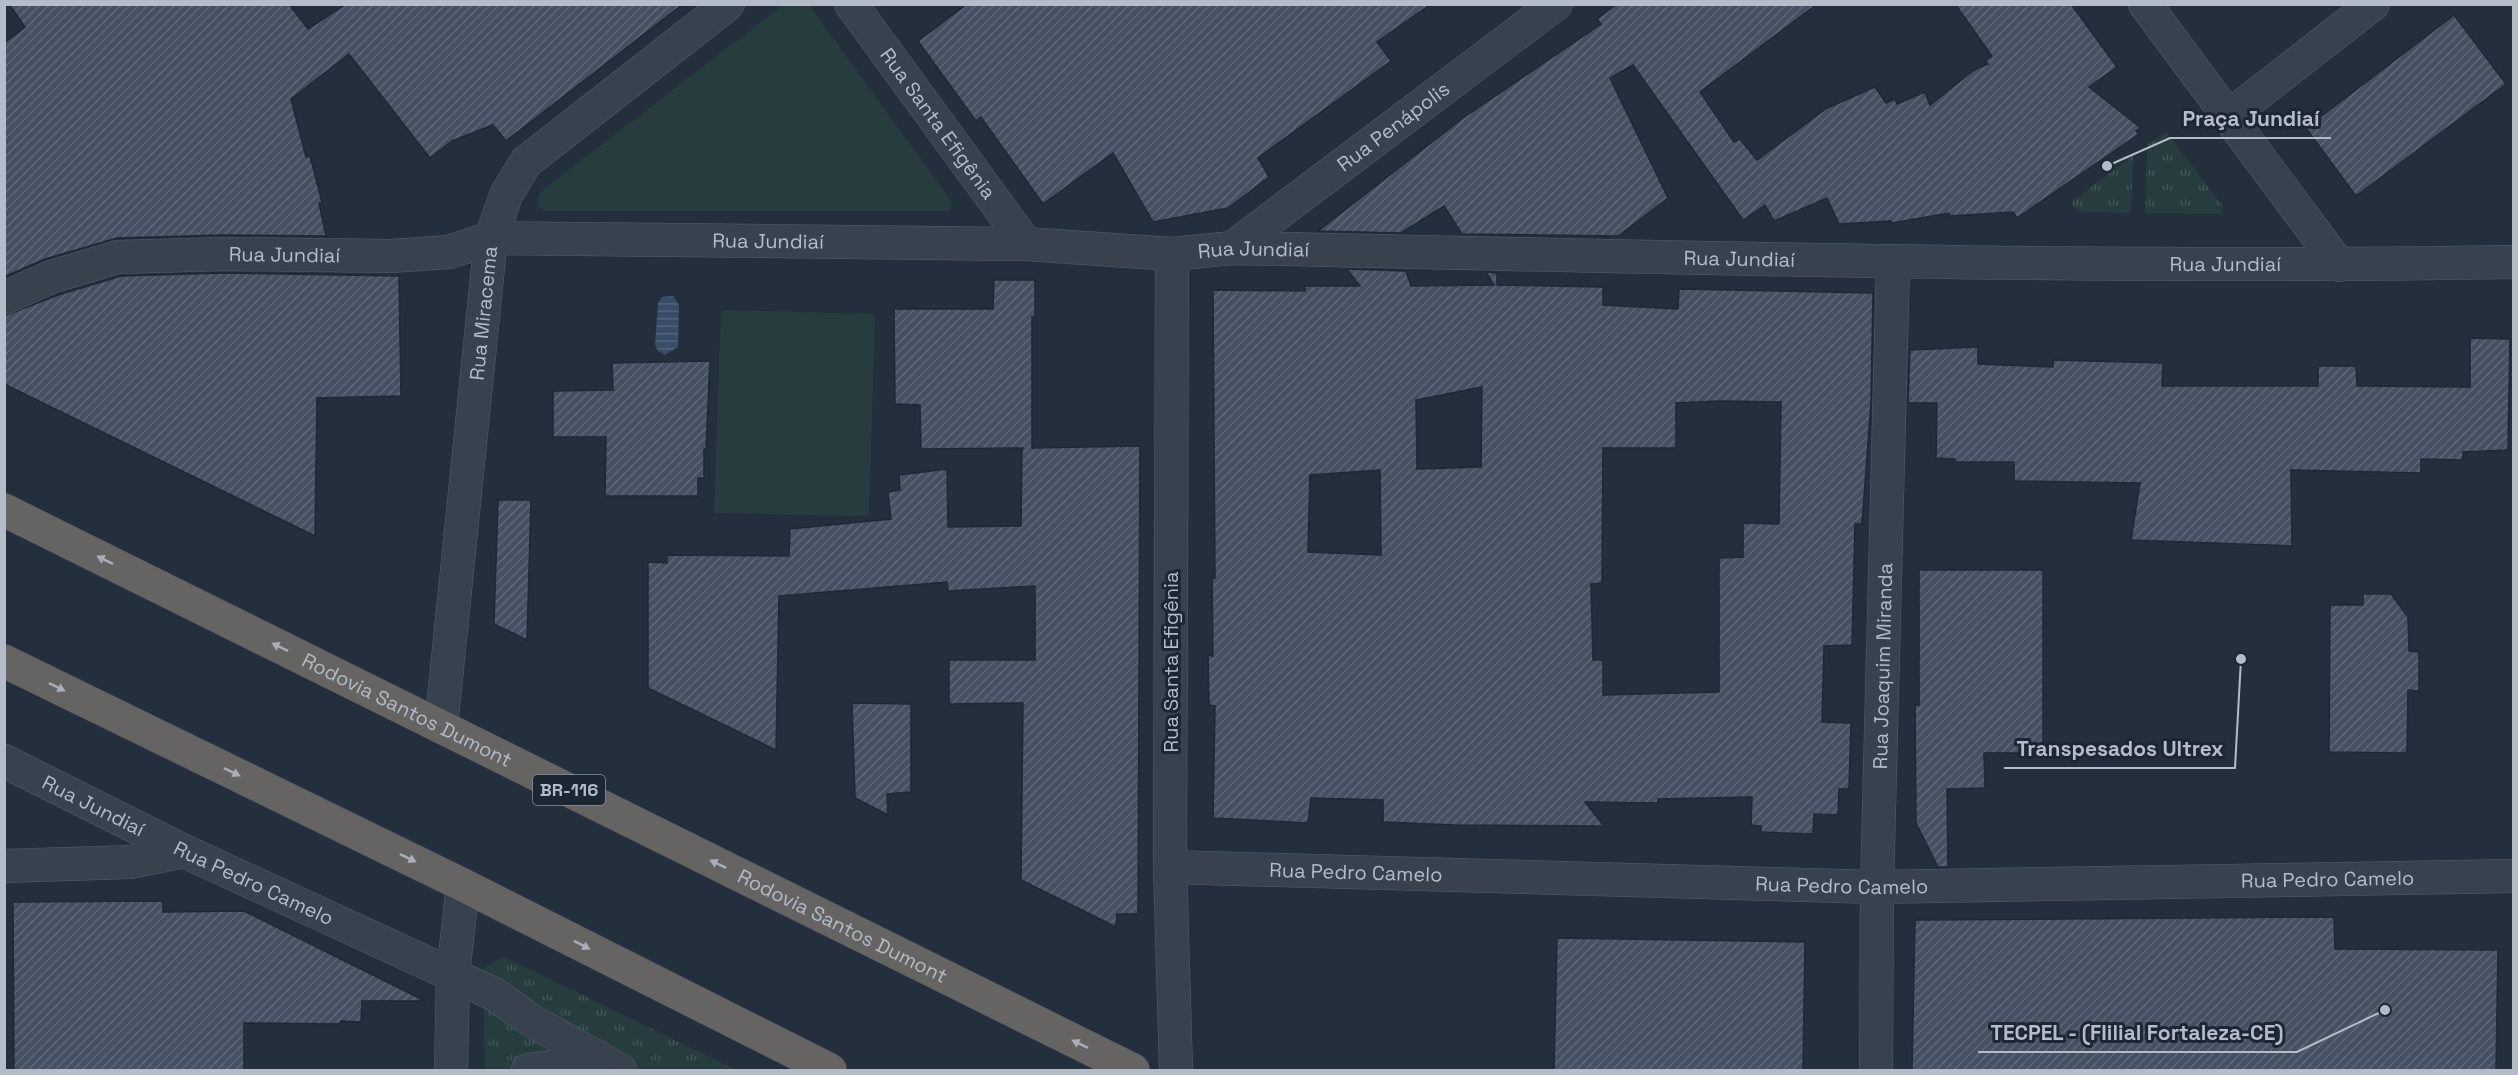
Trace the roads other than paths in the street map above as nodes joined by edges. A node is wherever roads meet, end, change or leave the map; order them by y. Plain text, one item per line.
1 (728, 4) edge
2 (851, 4) edge
3 (1556, 4) edge
4 (2145, 4) edge
5 (2373, 4) edge
6 (2228, 117) junction
7 (491, 238) junction
8 (1026, 244) junction
9 (1232, 248) junction
10 (1172, 254) junction
11 (1893, 262) junction
12 (2514, 262) edge
13 (2339, 265) junction
14 (4, 298) edge
15 (4, 510) edge
16 (4, 662) edge
17 (441, 727) junction
18 (4, 761) edge
19 (184, 851) junction
20 (4, 866) edge
21 (1170, 867) junction
22 (2514, 876) edge
23 (463, 885) junction
24 (1877, 887) junction
25 (453, 974) junction
26 (610, 1066) edge
27 (451, 1071) edge
28 (528, 1071) edge
29 (830, 1071) edge
30 (1133, 1071) edge
31 (1176, 1071) edge
32 (1876, 1071) edge

1 - 7 street, Rua Miracema
2 - 8 street, Rua Santa Efigênia
3 - 9 street, Rua Penápolis
4 - 6 street
5 - 6 street
6 - 13 street
7 - 8 street, Rua Jundiaí
7 - 14 street, Rua Jundiaí
7 - 17 street, Rua Miracema
8 - 10 street, Rua Jundiaí
9 - 10 street, Rua Jundiaí
9 - 11 street, Rua Jundiaí
10 - 21 street, Rua Santa Efigênia
11 - 13 street, Rua Jundiaí
11 - 24 street, Rua Joaquim Miranda
12 - 13 street, Rua Jundiaí
17 -> 15 highway, Rodovia Santos Dumont / BR-116
16 -> 23 highway
30 -> 17 highway, Rodovia Santos Dumont / BR-116
18 - 19 street, Rua Jundiaí
19 - 20 street, Rua Pedro Camelo
19 - 25 street, Rua Pedro Camelo
21 - 24 street, Rua Pedro Camelo
21 - 31 street, Rua Santa Efigênia
22 - 24 street, Rua Pedro Camelo
23 - 25 street
23 -> 29 highway
24 - 32 street, Rua Joaquim Miranda
25 - 26 street, Rua Pedro Camelo
25 - 27 street
26 - 28 street

